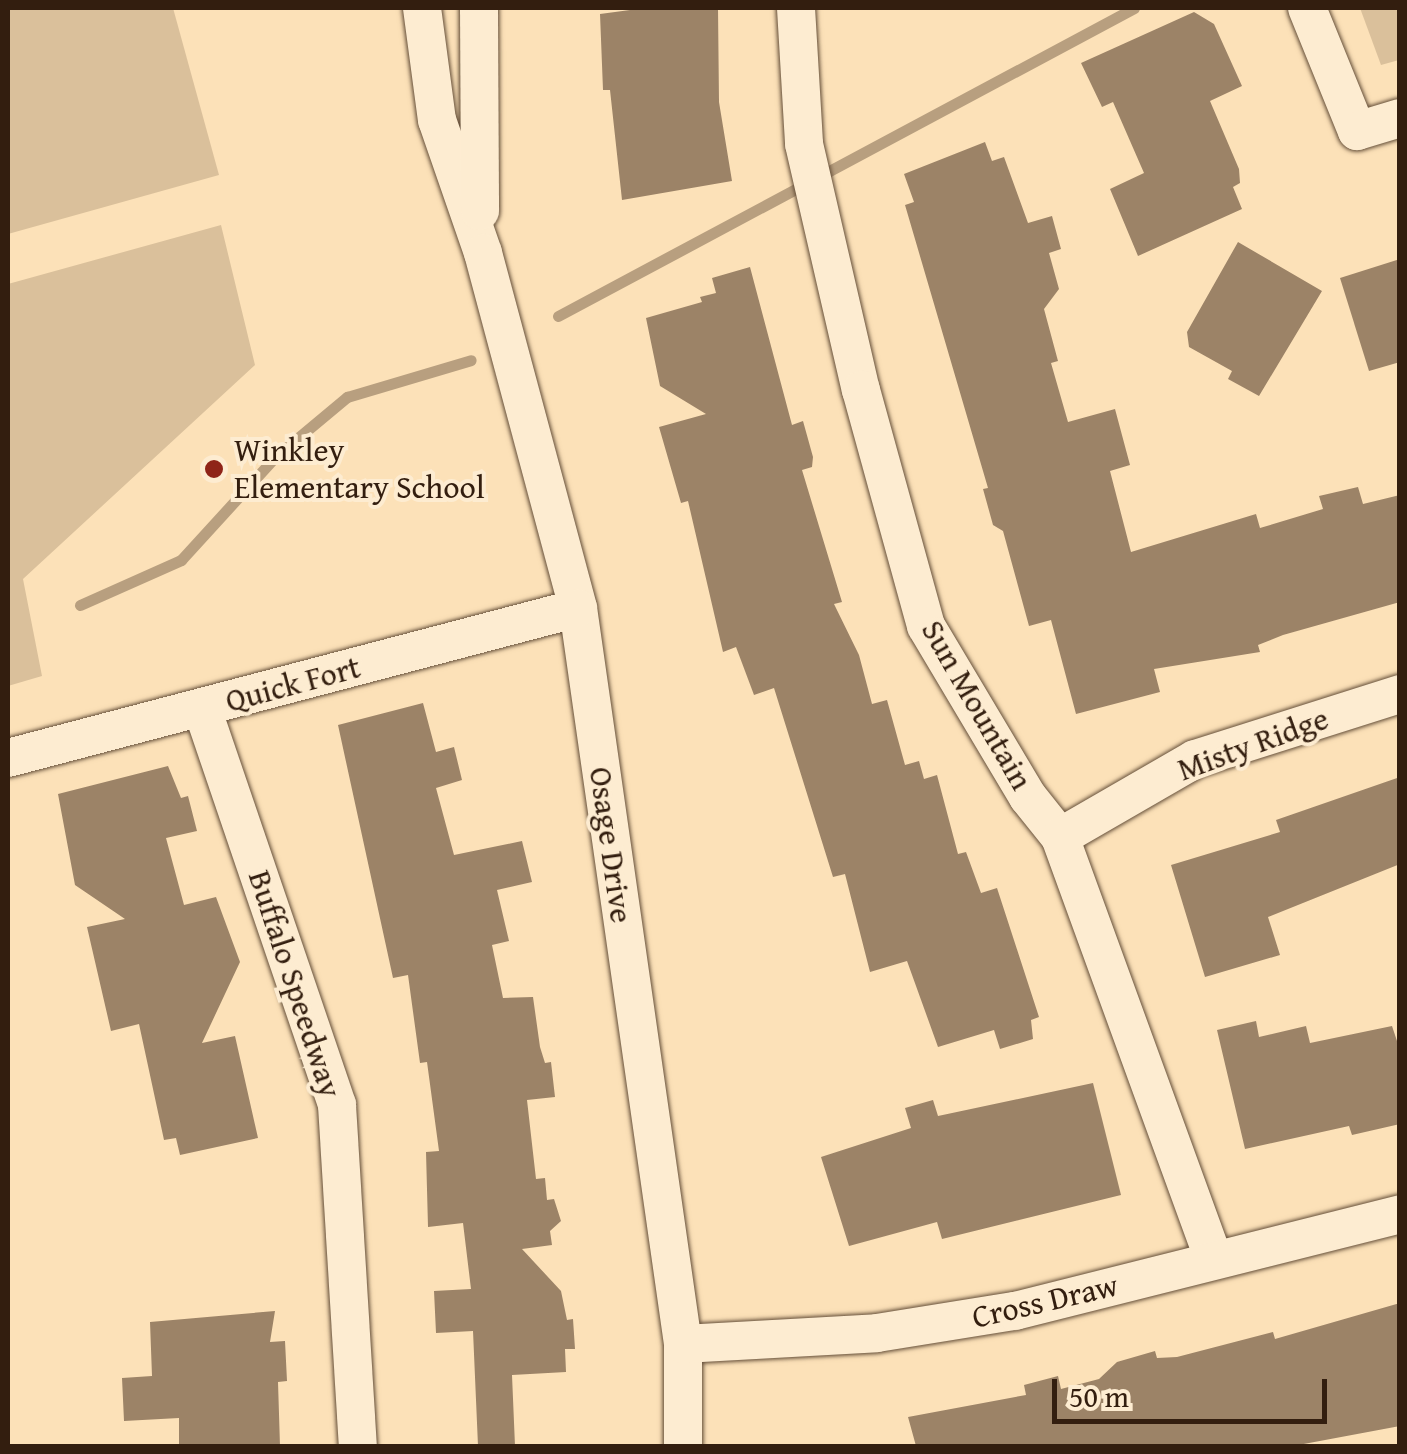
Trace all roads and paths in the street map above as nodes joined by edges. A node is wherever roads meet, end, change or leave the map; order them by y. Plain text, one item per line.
1 (422, 8) edge
2 (479, 8) edge
3 (796, 8) edge
4 (1307, 8) edge
5 (1400, 118) edge
6 (482, 253) junction
7 (578, 608) junction
8 (1400, 694) edge
9 (202, 708) junction
10 (8, 758) edge
11 (1060, 837) junction
12 (1400, 1214) edge
13 (1214, 1260) junction
14 (683, 1344) junction
15 (358, 1446) edge
16 (684, 1446) edge

1 - 6 street, Osage Drive
2 - 6 street, Osage Drive
3 - 11 street, Sun Mountain
4 - 5 street
6 - 7 street, Osage Drive
7 - 9 street, Quick Fort
7 - 14 street, Osage Drive
8 - 11 street, Misty Ridge
9 - 10 street, Quick Fort
9 - 15 street, Buffalo Speedway
11 - 13 street, Sun Mountain
12 - 13 street, Cross Draw
13 - 14 street, Cross Draw
14 - 16 street, Osage Drive

